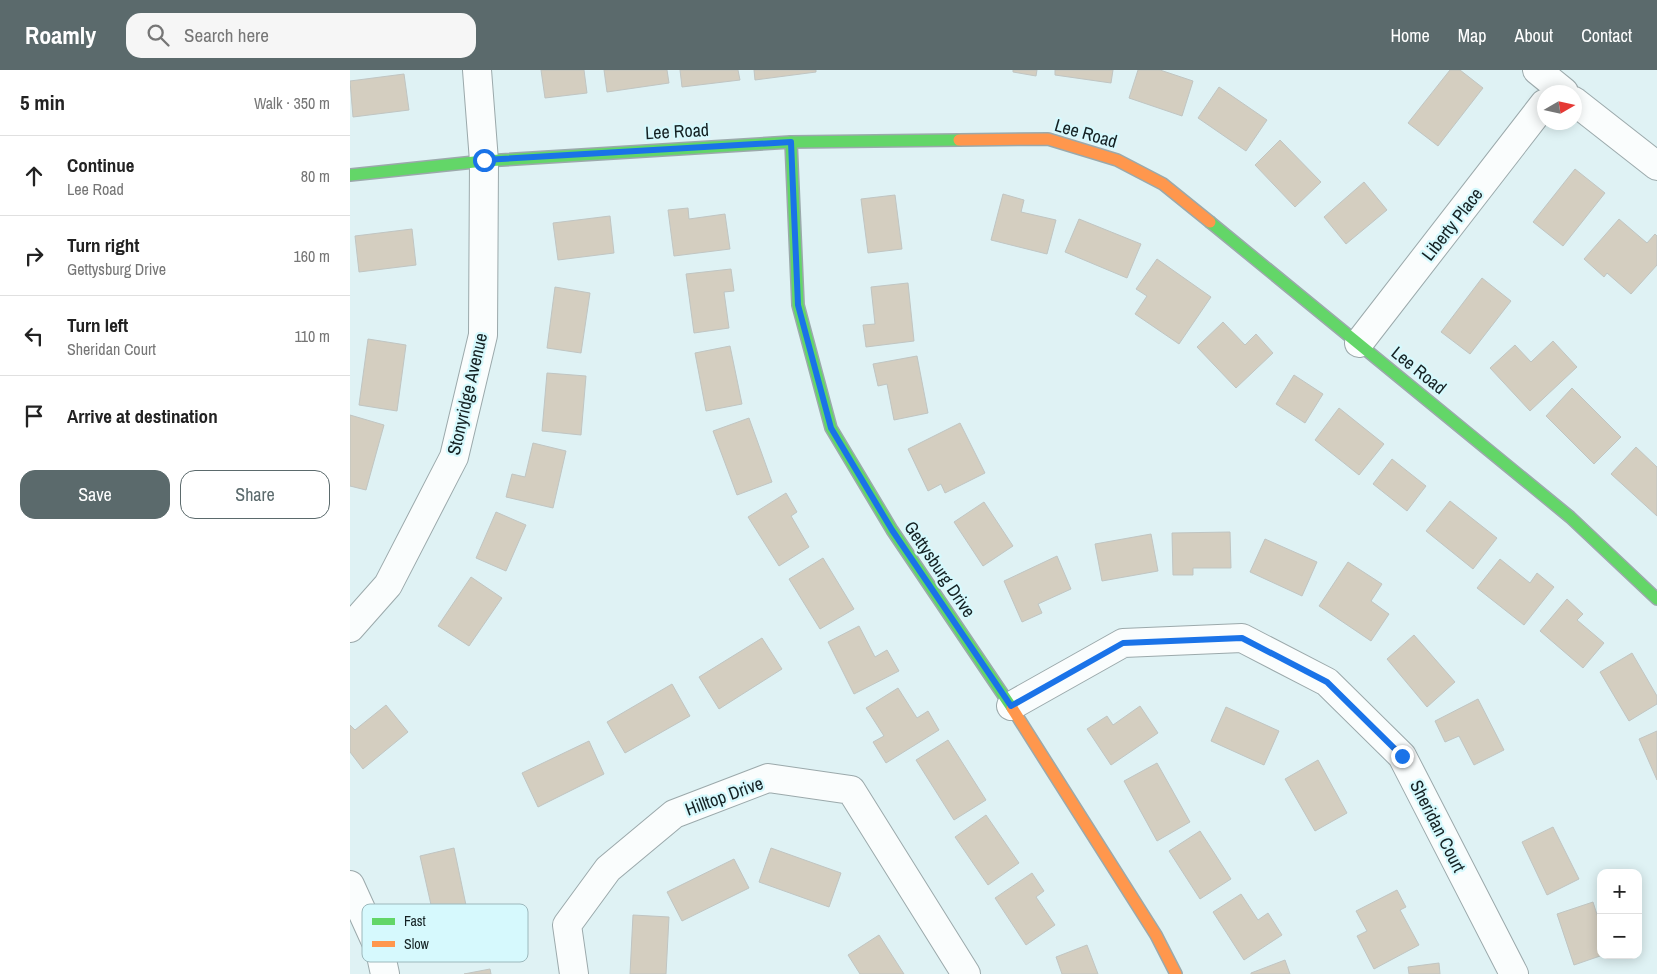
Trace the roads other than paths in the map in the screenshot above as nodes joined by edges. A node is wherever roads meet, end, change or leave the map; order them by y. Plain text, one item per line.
1 (477, 70) edge
2 (1537, 70) edge
3 (1550, 85) edge
4 (1582, 112) edge
5 (1537, 122) edge
6 (791, 142) junction
7 (484, 160) junction
8 (1657, 166) edge
9 (350, 174) edge
10 (1359, 343) junction
11 (1657, 599) edge
12 (350, 628) edge
13 (1011, 706) junction
14 (350, 885) edge
15 (362, 911) edge
16 (574, 974) edge
17 (966, 974) edge
18 (1176, 974) edge
19 (1514, 974) edge

1 - 7 street, Stonyridge Avenue
2 - 3 street
4 - 8 street
5 - 10 street, Liberty Place
6 - 7 street, Lee Road
6 - 10 street, Lee Road
6 - 13 street, Gettysburg Drive
7 - 9 street, Lee Road
7 - 12 street, Stonyridge Avenue
10 - 11 street, Lee Road
13 - 18 street, Gettysburg Drive
13 - 19 street, Sheridan Court
14 - 15 street
16 - 17 street, Hilltop Drive

